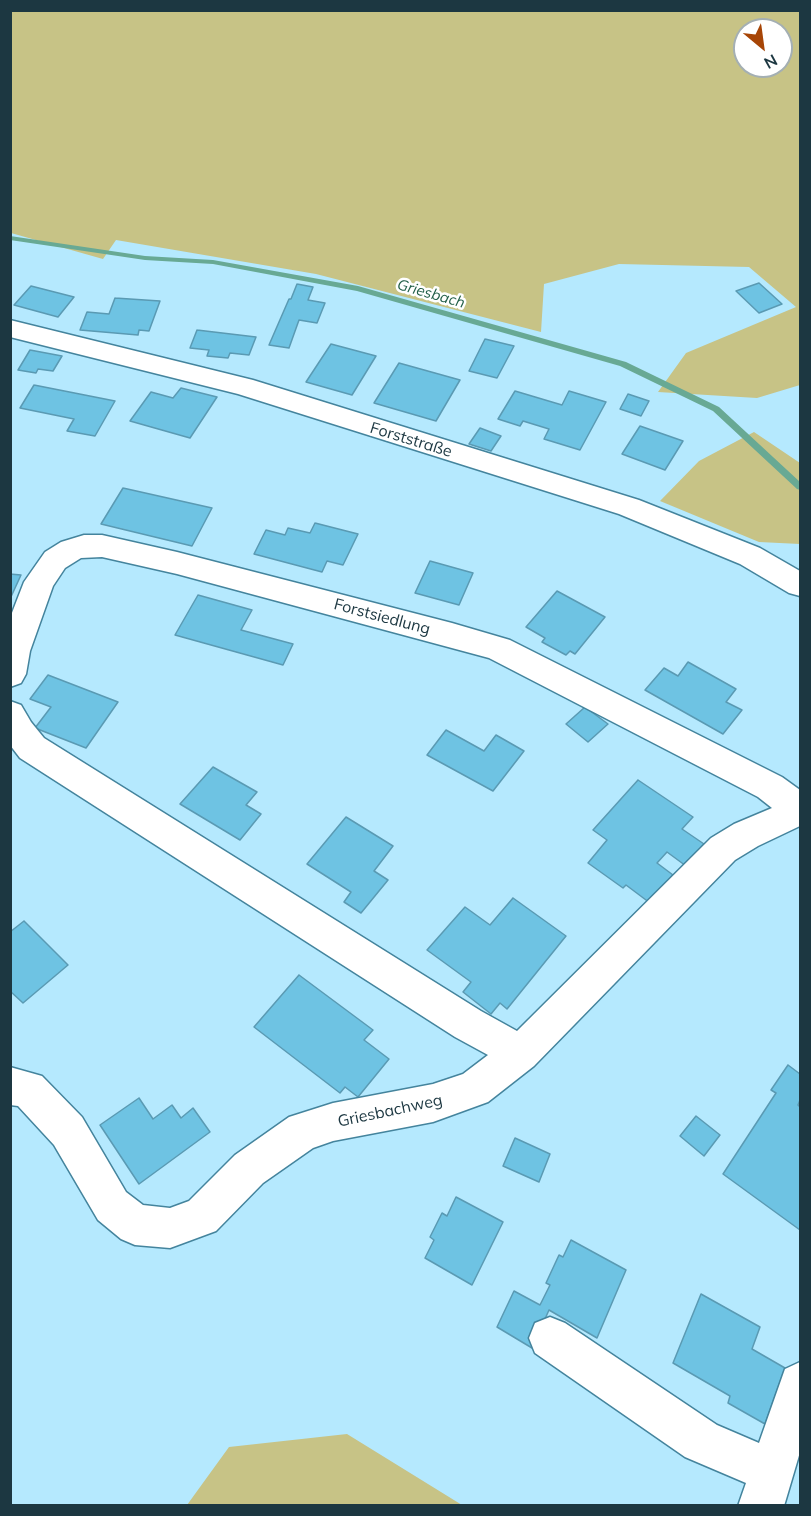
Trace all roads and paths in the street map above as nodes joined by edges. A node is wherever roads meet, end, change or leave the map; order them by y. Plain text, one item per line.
1 (10, 328) edge
2 (801, 585) edge
3 (10, 674) edge
4 (10, 714) edge
5 (801, 810) edge
6 (521, 1053) junction
7 (10, 1086) edge
8 (550, 1338) dead end
9 (801, 1384) edge
10 (768, 1488) edge

1 - 2 street, Forststraße
3 - 5 street, Forstsiedlung
4 - 6 street
5 - 6 street, Griesbachweg
6 - 7 street, Griesbachweg
8 - 10 street
9 - 10 street

